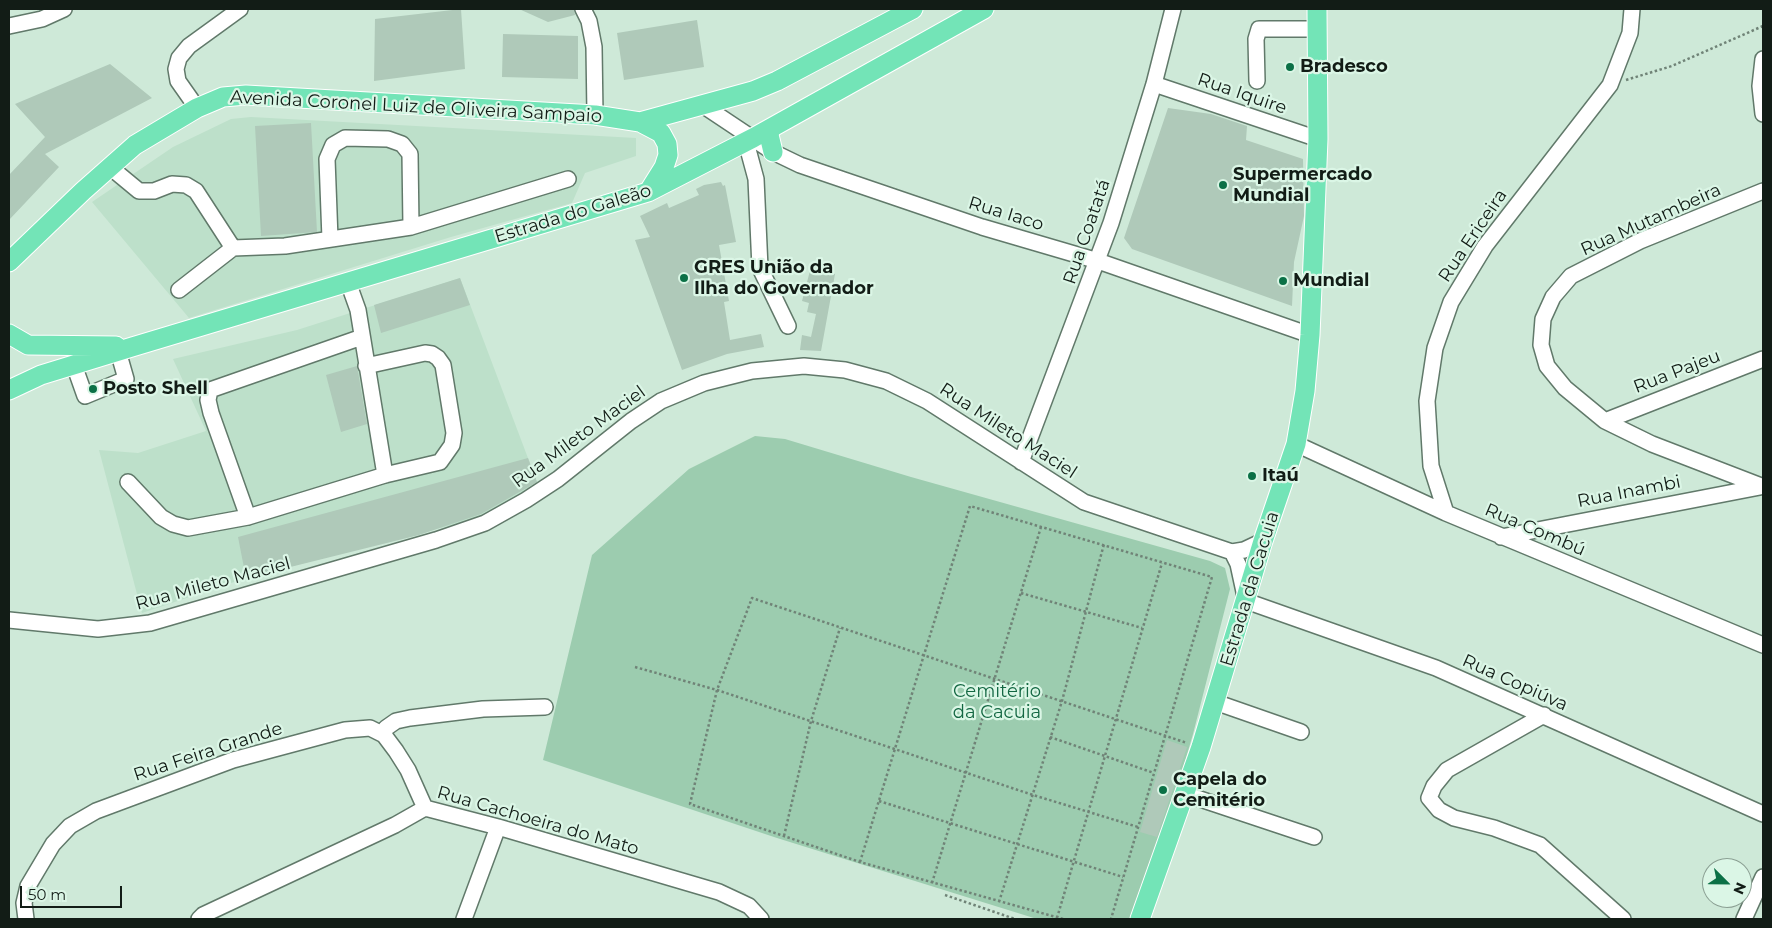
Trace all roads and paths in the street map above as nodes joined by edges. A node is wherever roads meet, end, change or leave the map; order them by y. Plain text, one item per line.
1 (64, 9) edge
2 (240, 9) edge
3 (583, 9) edge
4 (913, 9) edge
5 (984, 9) edge
6 (1173, 9) edge
7 (1317, 9) edge
8 (1632, 9) edge
9 (9, 26) edge
10 (1763, 26) edge
11 (1317, 29) junction
12 (1763, 59) edge
13 (1257, 81) dead end
14 (1154, 84) junction
15 (1610, 85) junction
16 (704, 106) junction
17 (197, 108) junction
18 (1763, 114) edge
19 (596, 115) junction
20 (640, 122) junction
21 (771, 128) junction
22 (1318, 139) junction
23 (749, 140) junction
24 (773, 152) junction
25 (110, 167) junction
26 (568, 179) dead end
27 (1763, 191) edge
28 (648, 192) junction
29 (411, 227) junction
30 (330, 239) junction
31 (233, 248) junction
32 (1098, 261) junction
33 (9, 262) edge
34 (348, 282) junction
35 (179, 290) dead end
36 (788, 326) dead end
37 (9, 334) edge
38 (1310, 335) junction
39 (362, 337) junction
40 (125, 349) junction
41 (1763, 359) edge
42 (74, 365) junction
43 (366, 366) junction
44 (9, 390) edge
45 (1605, 421) junction
46 (1296, 444) junction
47 (1021, 462) junction
48 (385, 475) junction
49 (128, 482) dead end
50 (1762, 486) edge
51 (1446, 513) junction
52 (248, 517) junction
53 (1040, 527) junction
54 (1501, 537) junction
55 (1263, 541) junction
56 (1104, 544) junction
57 (1232, 552) junction
58 (1162, 562) junction
59 (1021, 593) junction
60 (1246, 601) junction
61 (1086, 611) junction
62 (9, 620) edge
63 (841, 628) junction
64 (1142, 628) junction
65 (1763, 646) edge
66 (923, 655) junction
67 (635, 667) dead end
68 (995, 679) junction
69 (717, 690) junction
70 (1062, 701) junction
71 (1215, 702) junction
72 (545, 707) dead end
73 (1544, 715) junction
74 (1115, 719) junction
75 (811, 721) junction
76 (1301, 732) dead end
77 (384, 735) junction
78 (1166, 735) junction
79 (1050, 737) junction
80 (1201, 747) junction
81 (894, 749) junction
82 (1104, 755) junction
83 (966, 771) junction
84 (1154, 773) junction
85 (1185, 794) junction
86 (1033, 795) junction
87 (878, 801) junction
88 (424, 808) junction
89 (1088, 811) junction
90 (1763, 814) edge
91 (950, 824) junction
92 (498, 826) junction
93 (1138, 827) junction
94 (784, 836) junction
95 (1314, 838) dead end
96 (1017, 844) junction
97 (860, 862) junction
98 (1074, 862) junction
99 (1123, 877) junction
100 (1763, 877) edge
101 (932, 882) junction
102 (945, 895) dead end
103 (999, 902) junction
104 (1058, 918) junction
105 (1619, 918) edge
106 (26, 919) edge
107 (199, 919) edge
108 (464, 919) edge
109 (761, 919) edge
110 (1016, 919) edge
111 (1063, 919) edge
112 (1110, 919) edge
113 (1140, 919) edge
114 (1744, 919) edge

1 - 9 street
2 - 17 street
3 - 19 street
4 - 16 main road
5 - 21 main road, Estrada do Galeão
6 - 14 street, Rua Coatatá
7 - 11 main road, Estrada da Cacuia
8 - 15 street, Rua Ericeira
10 - 15 path
11 - 13 street
11 - 22 main road, Estrada da Cacuia
12 - 18 street
14 - 22 street, Rua Iquire
14 - 32 street, Rua Coatatá
15 - 51 street, Rua Ericeira
16 - 20 main road
16 - 23 street, Rua Iaco
17 - 19 main road, Avenida Coronel Luiz de Oliveira Sampaio
17 - 25 main road, Avenida Coronel Luiz de Oliveira Sampaio
19 - 20 main road, Avenida Coronel Luiz de Oliveira Sampaio
20 - 28 main road
21 - 23 main road, Estrada do Galeão
21 - 24 main road
22 - 38 main road, Estrada da Cacuia
23 - 24 street, Rua Iaco
23 - 28 main road, Estrada do Galeão
23 - 36 street
24 - 32 street, Rua Iaco
25 - 31 street
25 - 33 main road, Avenida Coronel Luiz de Oliveira Sampaio
26 - 29 street
27 - 45 street, Rua Mutambeira
28 - 34 main road, Estrada do Galeão
29 - 30 street
29 - 30 street
30 - 31 street
31 - 35 street
32 - 38 street, Rua Iaco
32 - 47 street, Rua Coatatá
34 - 39 street
34 - 40 main road, Estrada do Galeão
37 - 40 main road
38 - 46 main road, Estrada da Cacuia
39 - 43 street
39 - 52 street
40 - 42 main road, Estrada do Galeão
40 - 42 street
41 - 45 street, Rua Pajeu
42 - 44 main road, Estrada do Galeão
43 - 48 street
43 - 48 street
45 - 50 street, Rua Mutambeira
46 - 51 street, Rua Combú
46 - 55 main road, Estrada da Cacuia
47 - 57 street, Rua Mileto Maciel
47 - 62 street, Rua Mileto Maciel
48 - 52 street
49 - 52 street
50 - 54 street, Rua Inambi
51 - 54 street, Rua Combú
53 - 56 path
53 - 59 path
53 - 66 path
54 - 65 street, Rua Combú
55 - 57 street
55 - 60 main road, Estrada da Cacuia
56 - 58 path
56 - 61 path
57 - 60 street
58 - 64 path
58 - 78 path
59 - 61 path
59 - 68 path
60 - 71 main road, Estrada da Cacuia
60 - 73 street, Rua Copiúva
61 - 64 path
61 - 70 path
63 - 66 path
63 - 69 path
63 - 75 path
64 - 74 path
66 - 68 path
66 - 81 path
67 - 69 path
68 - 70 path
68 - 83 path
69 - 75 path
69 - 94 path
70 - 74 path
70 - 79 path
71 - 76 street
71 - 80 main road, Estrada da Cacuia
72 - 77 street
73 - 90 street, Rua Copiúva
73 - 105 street
74 - 78 path
74 - 82 path
75 - 81 path
75 - 94 path
77 - 88 street
77 - 106 street, Rua Feira Grande
78 - 80 path
78 - 84 path
79 - 82 path
79 - 86 path
80 - 85 main road, Estrada da Cacuia
81 - 83 path
81 - 87 path
82 - 84 path
82 - 89 path
83 - 86 path
83 - 91 path
84 - 93 path
85 - 95 street
85 - 113 main road, Estrada da Cacuia
86 - 89 path
86 - 96 path
87 - 91 path
87 - 97 path
88 - 92 street, Rua Cachoeira do Mato
88 - 107 street, Rua Cachoeira do Mato
89 - 93 path
89 - 98 path
91 - 96 path
91 - 101 path
92 - 108 street
92 - 109 street, Rua Cachoeira do Mato
93 - 99 path
94 - 97 path
96 - 98 path
96 - 103 path
97 - 101 path
98 - 99 path
98 - 104 path
99 - 112 path
100 - 114 street
101 - 103 path
102 - 110 path
103 - 104 path
104 - 111 path

